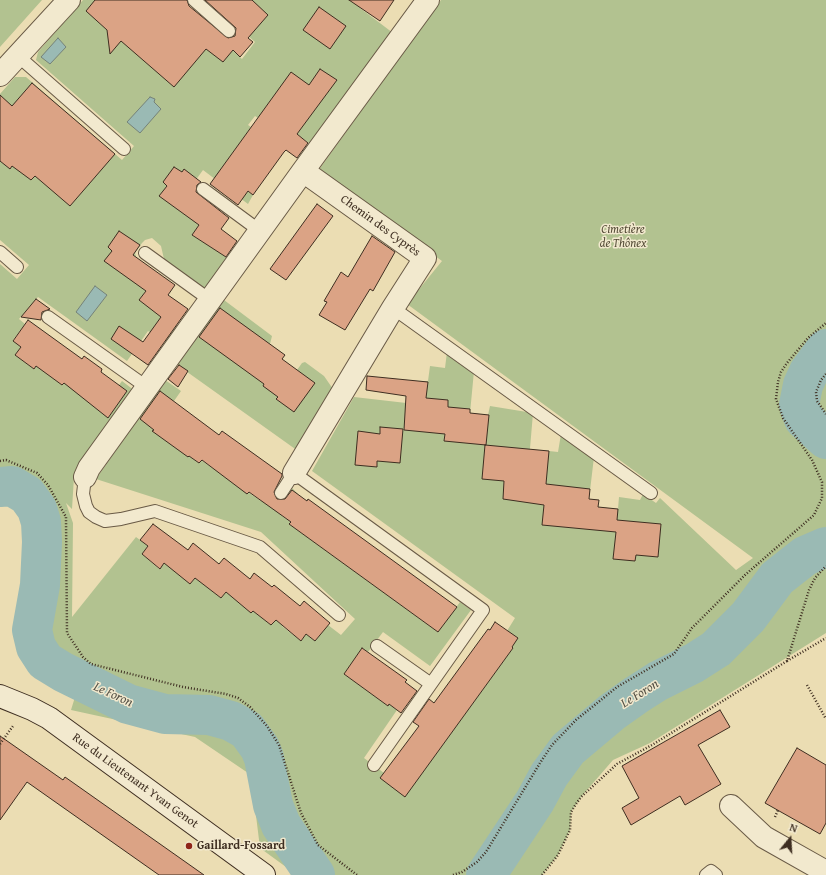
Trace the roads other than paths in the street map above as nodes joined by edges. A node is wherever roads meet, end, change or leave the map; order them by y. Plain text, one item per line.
1 (69, 0) edge
2 (194, 0) edge
3 (428, 0) edge
4 (229, 31) dead end
5 (18, 56) junction
6 (0, 75) edge
7 (124, 148) dead end
8 (303, 171) junction
9 (203, 189) dead end
10 (260, 231) junction
11 (0, 252) edge
12 (145, 254) dead end
13 (17, 267) dead end
14 (210, 300) junction
15 (393, 308) junction
16 (48, 317) dead end
17 (148, 388) junction
18 (294, 473) junction
19 (85, 477) joint
20 (281, 493) dead end
21 (651, 493) dead end
22 (339, 615) dead end
23 (377, 646) dead end
24 (431, 684) junction
25 (0, 696) edge
26 (374, 765) dead end
27 (732, 806) dead end
28 (826, 872) edge
29 (264, 875) edge
30 (706, 875) edge
31 (716, 875) edge

1 - 5 street
2 - 4 lane
3 - 8 street
5 - 6 street
5 - 7 lane
8 - 10 street
8 - 15 street, Chemin des Cyprès
9 - 10 lane
10 - 14 street
11 - 13 lane
12 - 14 lane
14 - 17 street
15 - 18 street, Chemin des Cyprès
15 - 21 lane
16 - 17 lane
17 - 19 street
18 - 20 lane
18 - 24 lane
19 - 22 lane
23 - 24 lane
24 - 26 lane
25 - 29 street, Rue du Lieutenant Yvan Genot
27 - 28 street
30 - 31 lane

